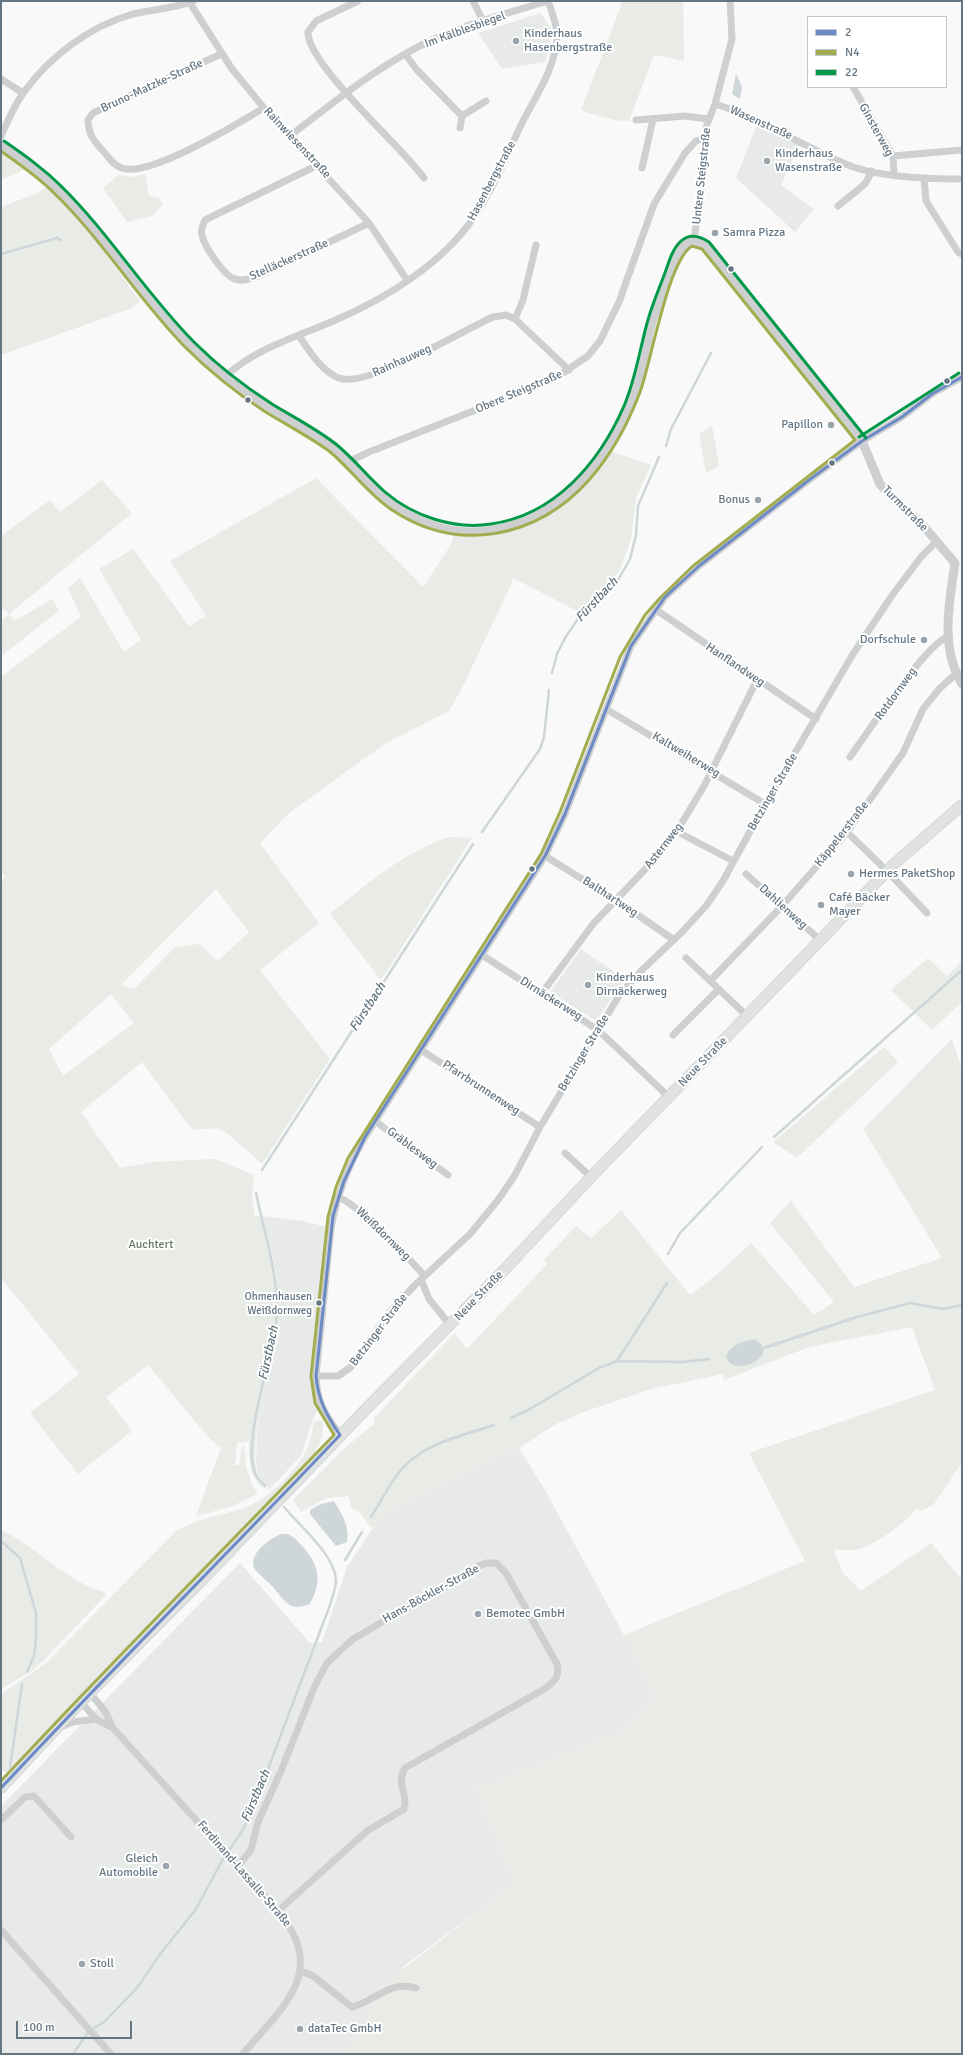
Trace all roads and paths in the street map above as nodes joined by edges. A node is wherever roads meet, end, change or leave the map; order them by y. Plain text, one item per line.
1 (358, 1) edge
2 (473, 1) edge
3 (548, 1) edge
4 (730, 1) edge
5 (191, 2) edge
6 (483, 21) junction
7 (221, 54) junction
8 (405, 54) junction
9 (1, 79) edge
10 (854, 88) edge
11 (23, 93) junction
12 (347, 94) junction
13 (486, 101) dead end
14 (715, 104) junction
15 (264, 108) junction
16 (462, 116) junction
17 (653, 119) junction
18 (708, 119) junction
19 (636, 120) dead end
20 (460, 128) dead end
21 (291, 135) junction
22 (1, 136) edge
23 (704, 138) junction
24 (1, 145) edge
25 (962, 150) edge
26 (893, 156) junction
27 (318, 165) junction
28 (642, 168) dead end
29 (872, 171) junction
30 (894, 174) junction
31 (424, 178) dead end
32 (924, 178) junction
33 (962, 179) edge
34 (838, 206) dead end
35 (369, 223) junction
36 (694, 240) junction
37 (536, 245) dead end
38 (962, 254) edge
39 (407, 280) junction
40 (515, 319) junction
41 (299, 336) junction
42 (569, 370) junction
43 (225, 377) junction
44 (962, 377) edge
45 (862, 441) junction
46 (348, 462) junction
47 (936, 542) junction
48 (958, 565) edge
49 (655, 609) junction
50 (948, 637) junction
51 (956, 674) junction
52 (757, 680) junction
53 (962, 684) edge
54 (606, 709) junction
55 (816, 719) junction
56 (850, 757) dead end
57 (712, 771) junction
58 (765, 804) junction
59 (962, 805) edge
60 (676, 831) junction
61 (847, 832) junction
62 (545, 856) junction
63 (733, 861) junction
64 (887, 871) junction
65 (746, 874) dead end
66 (616, 900) junction
67 (781, 907) junction
68 (927, 913) dead end
69 (674, 940) junction
70 (820, 940) junction
71 (482, 955) junction
72 (686, 958) dead end
73 (710, 980) junction
74 (719, 989) junction
75 (542, 993) junction
76 (747, 1016) junction
77 (598, 1030) junction
78 (673, 1035) dead end
79 (421, 1050) junction
80 (669, 1097) junction
81 (376, 1121) junction
82 (540, 1127) junction
83 (565, 1153) dead end
84 (448, 1175) dead end
85 (591, 1177) junction
86 (338, 1197) junction
87 (423, 1278) junction
88 (450, 1325) junction
89 (316, 1376) junction
90 (340, 1435) junction
91 (90, 1693) junction
92 (81, 1702) junction
93 (96, 1719) junction
94 (114, 1728) junction
95 (57, 1729) junction
96 (1, 1788) edge
97 (1, 1820) edge
98 (71, 1837) dead end
99 (238, 1866) junction
100 (278, 1911) junction
101 (1, 1930) edge
102 (301, 1971) junction
103 (416, 1988) dead end
104 (111, 2054) edge
105 (243, 2054) edge

1 - 12 street
2 - 6 street
3 - 6 street, Im Kälblesbiegel
3 - 39 street, Hasenbergstraße
4 - 14 street, Untere Steigstraße
5 - 7 street, Rainwiesenstraße
5 - 11 street
6 - 8 street, Im Kälblesbiegel
7 - 15 street, Rainwiesenstraße
7 - 15 street, Bruno-Matzke-Straße
8 - 12 street, Im Kälblesbiegel
8 - 16 street
9 - 11 street
10 - 26 street, Ginsterweg
11 - 22 street
12 - 21 street, Im Kälblesbiegel
12 - 31 street
13 - 16 street
14 - 18 street, Untere Steigstraße
14 - 29 street, Wasenstraße
15 - 21 street, Rainwiesenstraße
16 - 20 street
17 - 18 street
17 - 19 street
17 - 28 street
18 - 23 street, Untere Steigstraße
21 - 27 street, Rainwiesenstraße
23 - 36 street, Untere Steigstraße
23 - 42 street, Obere Steigstraße
24 - 43 street, Untere Steigstraße
25 - 26 street
26 - 30 street, Ginsterweg
27 - 35 street, Rainwiesenstraße
27 - 35 street, Stelläckerstraße
29 - 30 street, Wasenstraße
29 - 34 street
30 - 32 street, Wasenstraße
32 - 33 street, Wasenstraße
32 - 38 street
35 - 39 street, Rainwiesenstraße
36 - 45 street, Turmstraße
36 - 46 street, Untere Steigstraße
37 - 40 street
39 - 41 street, Hasenbergstraße
40 - 41 street, Rainhauweg
40 - 42 street
41 - 43 street, Hasenbergstraße
42 - 46 street, Obere Steigstraße
43 - 46 street, Untere Steigstraße
44 - 45 street
45 - 47 street, Turmstraße
45 - 49 street
47 - 48 street, Turmstraße
47 - 55 street, Betzinger Straße
48 - 50 street
49 - 52 street, Hanflandweg
49 - 54 street
50 - 51 street
50 - 56 street, Rotdornweg
51 - 53 street
51 - 61 street, Käppelerstraße
52 - 55 street, Hanflandweg
52 - 57 street, Asternweg
54 - 57 street, Kaltweiherweg
54 - 62 street
55 - 58 street, Betzinger Straße
57 - 58 street, Kaltweiherweg
57 - 60 street, Asternweg
58 - 63 street, Betzinger Straße
59 - 64 main road, Neue Straße
60 - 63 street
60 - 66 street, Asternweg
61 - 64 street
61 - 67 street, Käppelerstraße
62 - 66 street, Balthartweg
62 - 71 street
63 - 69 street, Betzinger Straße
64 - 68 street
64 - 70 main road, Neue Straße
65 - 67 street, Dahlienweg
66 - 69 street, Balthartweg
66 - 75 street, Asternweg
67 - 70 street, Dahlienweg
67 - 73 street, Käppelerstraße
69 - 77 street, Betzinger Straße
70 - 76 main road, Neue Straße
71 - 75 street, Dirnäckerweg
71 - 79 street
72 - 73 street
73 - 74 street
74 - 76 street
74 - 78 street
75 - 77 street, Dirnäckerweg
76 - 80 main road, Neue Straße
77 - 80 street, Dirnäckerweg
77 - 82 street, Betzinger Straße
79 - 81 street
79 - 82 street, Pfarrbrunnenweg
80 - 85 main road, Neue Straße
81 - 84 street, Gräblesweg
81 - 86 street
82 - 87 street, Betzinger Straße
83 - 85 street
85 - 88 main road, Neue Straße
86 - 87 street, Weißdornweg
86 - 89 street
87 - 88 street, Weißdornweg
87 - 89 street, Betzinger Straße
88 - 90 main road, Neue Straße
89 - 90 street
90 - 91 main road, Neue Straße
91 - 92 main road, Neue Straße
91 - 94 street, Ferdinand-Lassalle-Straße
92 - 93 street, Ferdinand-Lassalle-Straße
92 - 95 main road, Neue Straße
93 - 94 street, Ferdinand-Lassalle-Straße
93 - 95 street
94 - 99 street, Ferdinand-Lassalle-Straße
95 - 96 main road, Neue Straße
97 - 98 street
99 - 100 street, Ferdinand-Lassalle-Straße
99 - 100 street, Hans-Böckler-Straße
100 - 102 street, Ferdinand-Lassalle-Straße
101 - 104 street
102 - 103 street
102 - 105 street, Ferdinand-Lassalle-Straße

